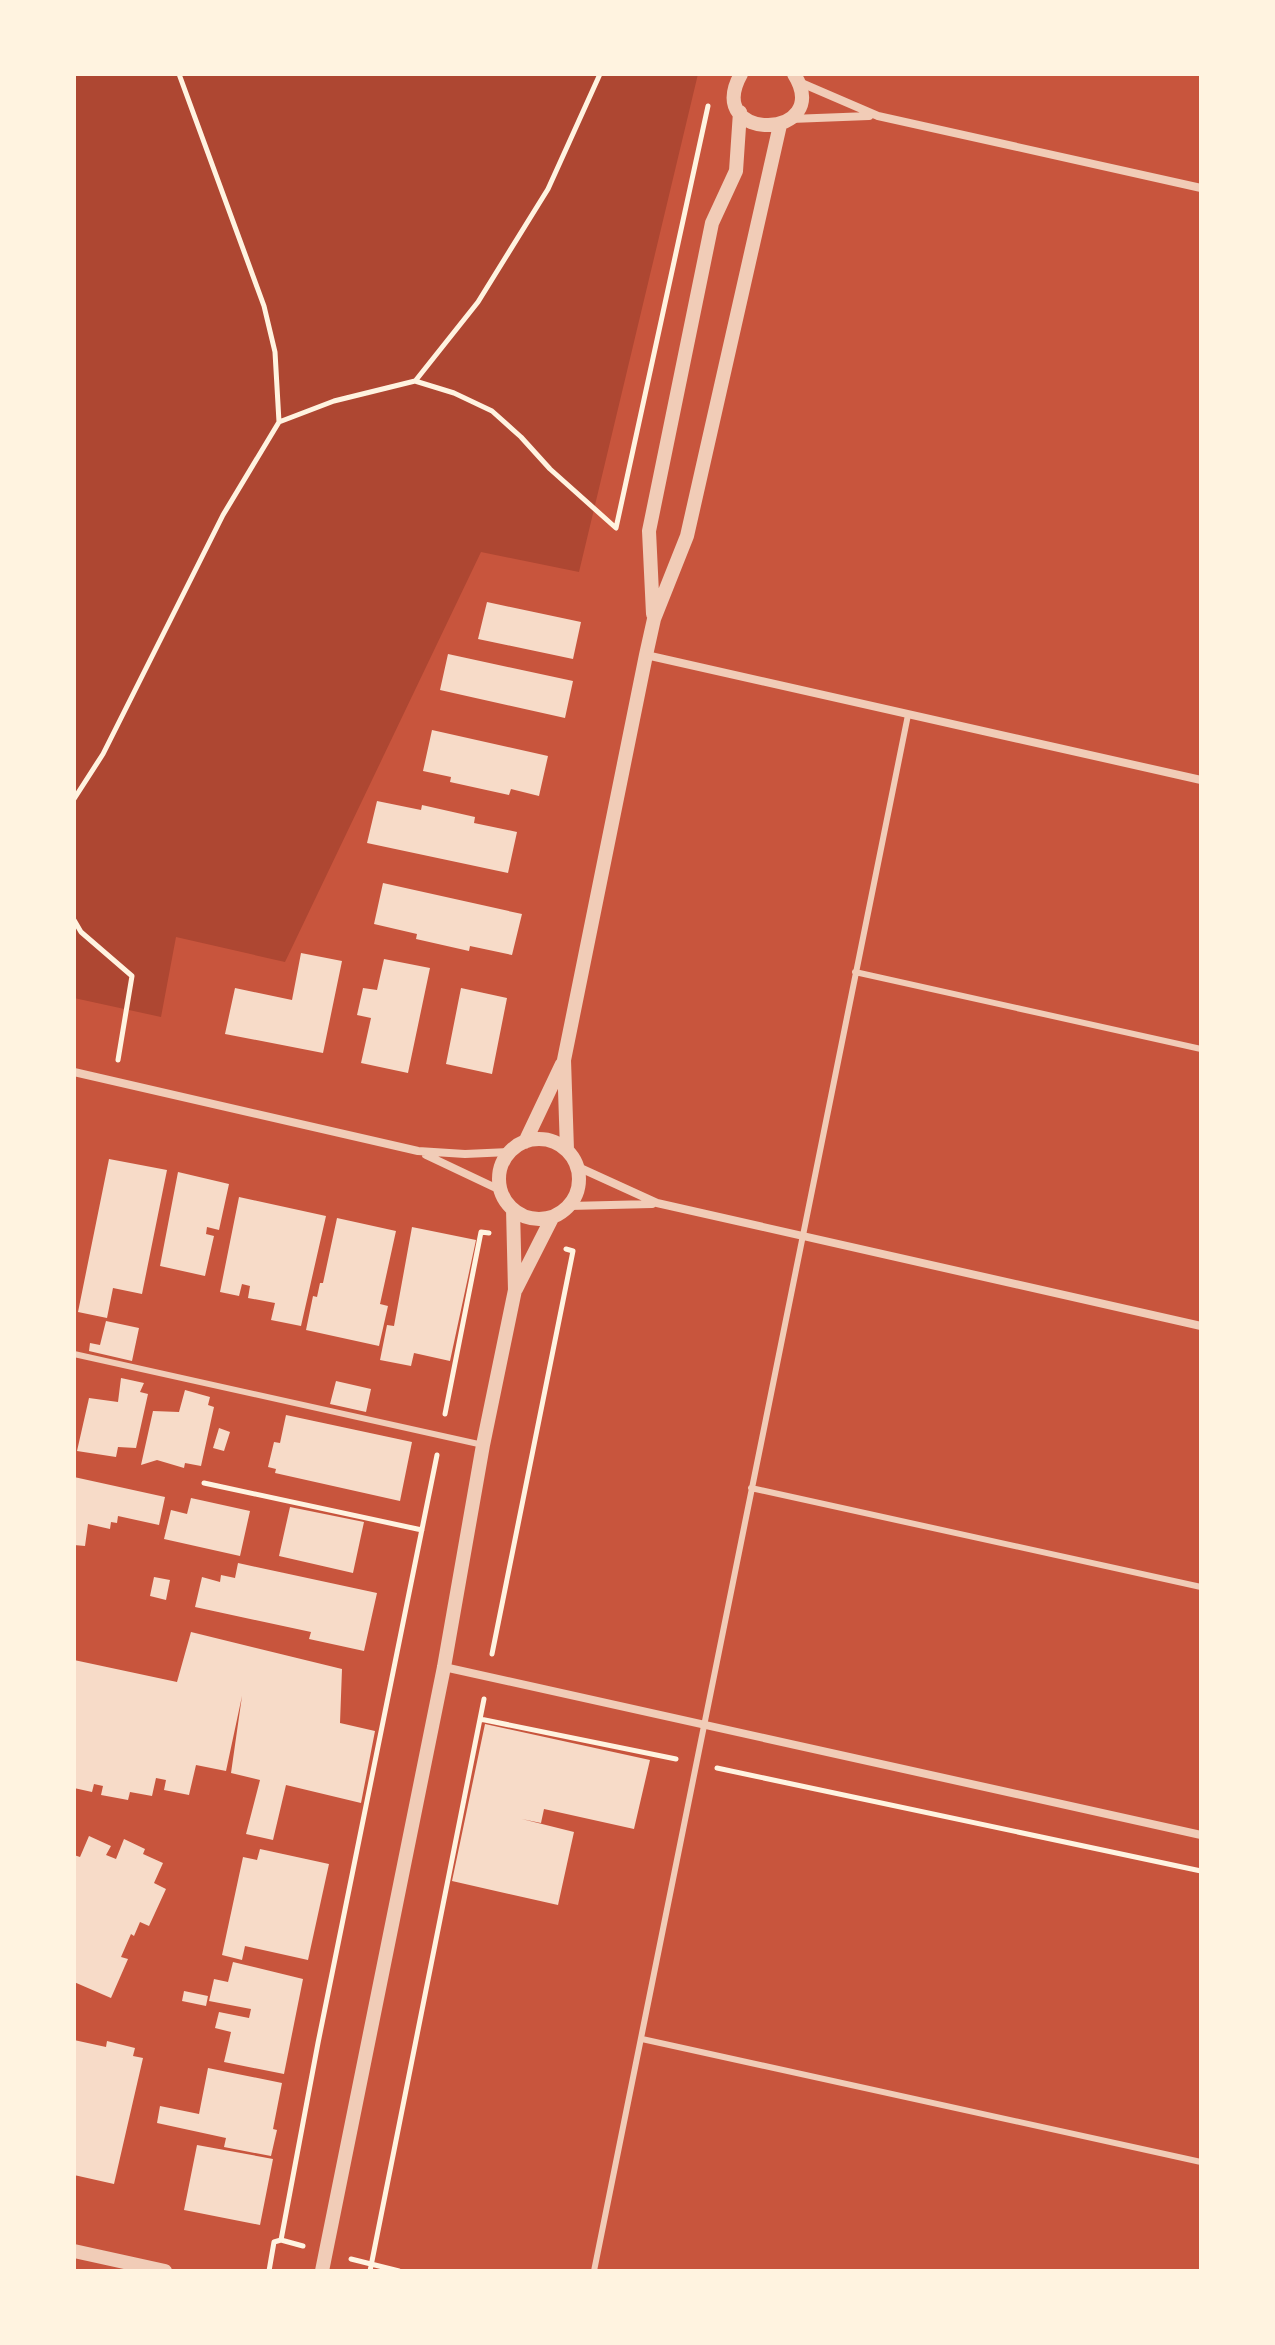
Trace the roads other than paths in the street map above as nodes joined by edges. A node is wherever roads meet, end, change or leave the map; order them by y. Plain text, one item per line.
1 (741, 74) edge
2 (796, 78) edge
3 (740, 112) junction
4 (878, 116) junction
5 (785, 122) junction
6 (1201, 188) edge
7 (654, 619) junction
8 (646, 655) junction
9 (908, 715) junction
10 (1201, 780) edge
11 (855, 972) junction
12 (1201, 1049) edge
13 (564, 1060) junction
14 (74, 1072) edge
15 (525, 1142) junction
16 (567, 1150) junction
17 (418, 1151) junction
18 (509, 1152) junction
19 (578, 1167) junction
20 (500, 1190) junction
21 (657, 1203) junction
22 (569, 1206) junction
23 (513, 1209) junction
24 (552, 1218) junction
25 (803, 1238) junction
26 (515, 1290) junction
27 (1201, 1326) edge
28 (74, 1354) edge
29 (483, 1445) junction
30 (751, 1488) junction
31 (1201, 1587) edge
32 (444, 1667) junction
33 (704, 1723) junction
34 (1201, 1835) edge
35 (642, 2039) junction
36 (1201, 2162) edge
37 (74, 2251) edge
38 (165, 2271) edge
39 (322, 2271) edge
40 (594, 2271) edge

1 - 3 street
2 - 4 street
2 - 5 street
3 - 5 street
3 - 7 street
4 - 5 street
4 - 6 street
5 - 7 street
7 - 8 street
8 - 9 street
8 - 13 street
9 - 10 street
9 - 11 lane
11 - 12 lane
11 - 25 lane
13 - 15 street
13 - 16 street
14 - 17 street
15 - 16 street
15 - 18 street
16 - 19 street
17 - 18 street
17 - 20 street
18 - 20 street
19 - 21 street
19 - 22 street
20 - 23 street
21 - 22 street
21 - 25 street
22 - 24 street
23 - 24 street
23 - 26 street
24 - 26 street
25 - 27 street
25 - 30 lane
26 - 29 street
28 - 29 lane
29 - 32 street
30 - 31 lane
30 - 33 lane
32 - 33 street
32 - 39 street
33 - 34 street
33 - 35 lane
35 - 36 lane
35 - 40 lane
37 - 38 street

